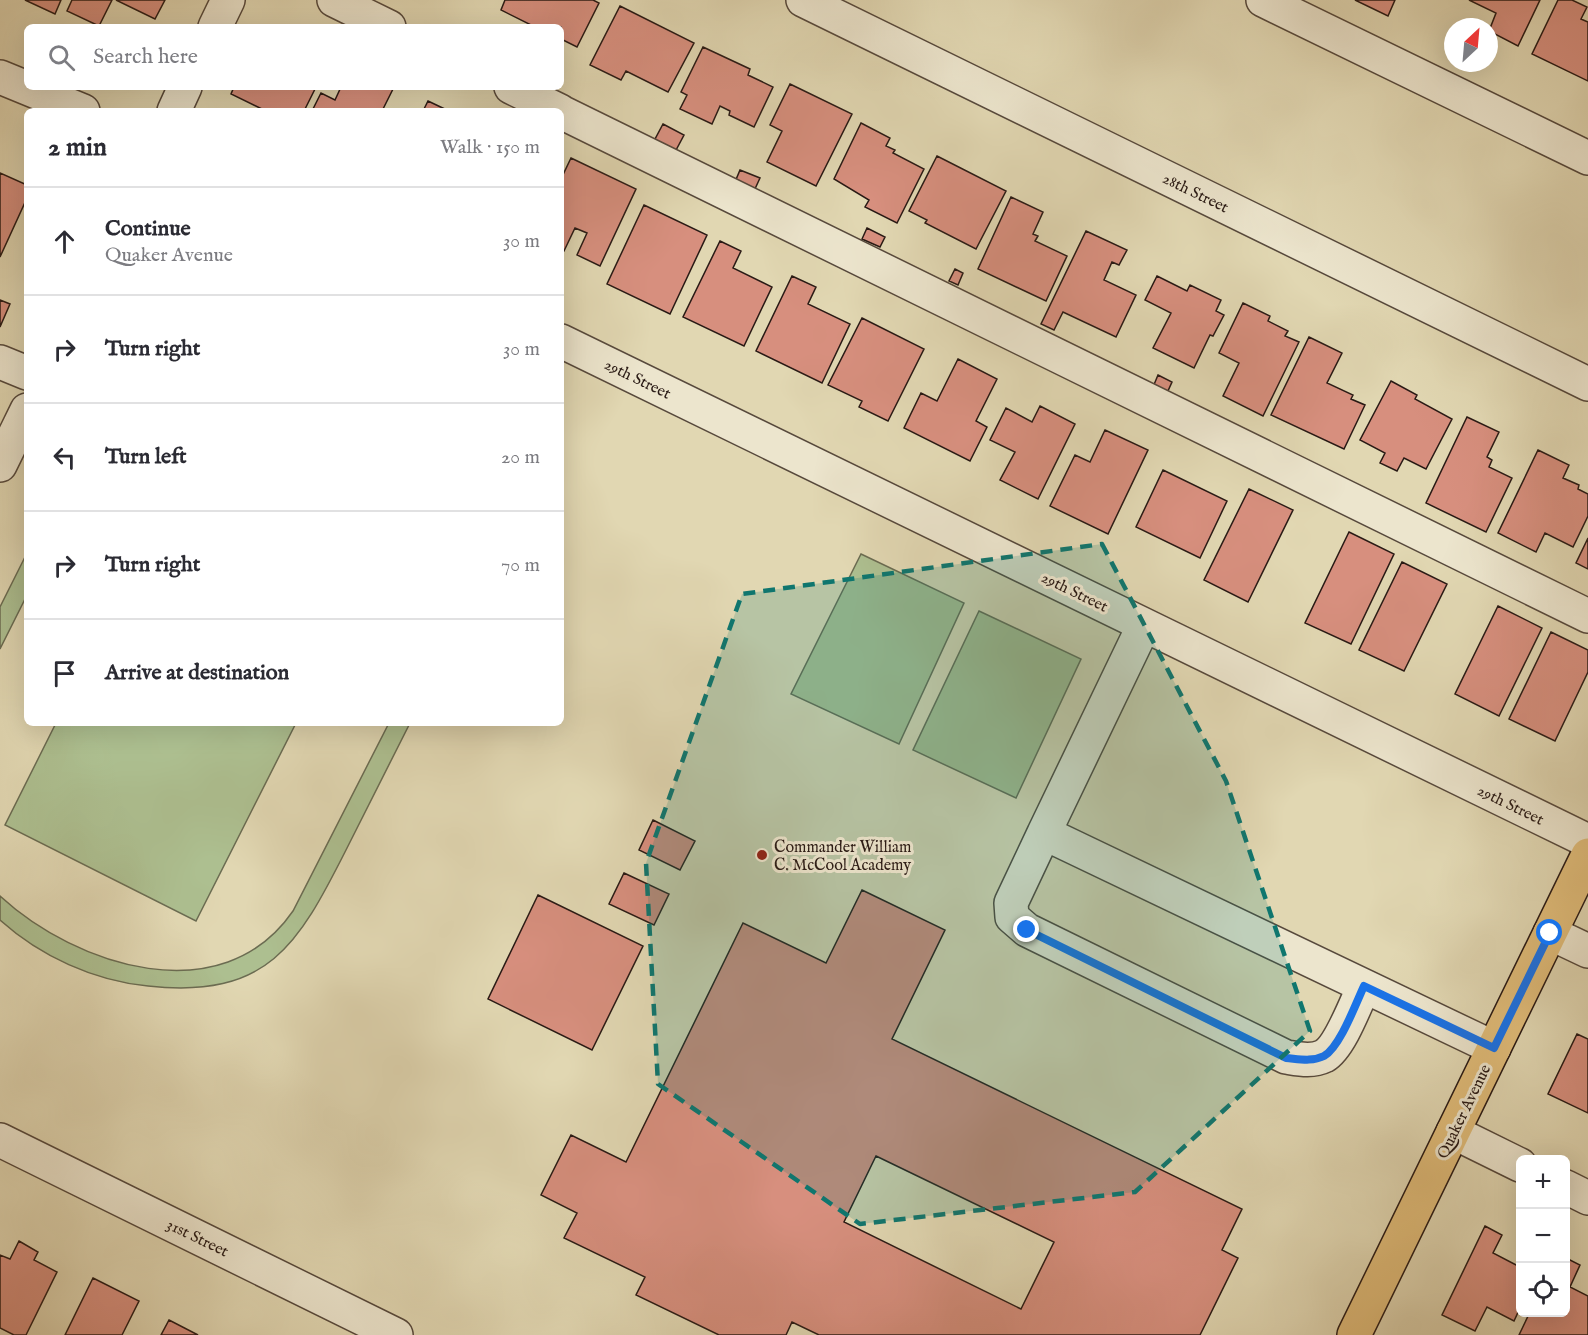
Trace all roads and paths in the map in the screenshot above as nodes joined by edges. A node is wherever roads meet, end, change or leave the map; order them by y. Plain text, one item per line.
1 (228, 0) edge
2 (334, 0) edge
3 (803, 0) edge
4 (1263, 0) edge
5 (216, 24) edge
6 (383, 24) edge
7 (0, 77) edge
8 (24, 87) edge
9 (32, 90) edge
10 (184, 90) edge
11 (517, 90) edge
12 (76, 108) edge
13 (175, 108) edge
14 (554, 108) edge
15 (564, 113) edge
16 (1588, 158) edge
17 (564, 342) edge
18 (0, 362) edge
19 (24, 372) edge
20 (1588, 384) edge
21 (24, 416) edge
22 (0, 465) edge
23 (1588, 616) edge
24 (1144, 625) junction
25 (1044, 833) junction
26 (1588, 841) edge
27 (1588, 855) edge
28 (1550, 933) junction
29 (1588, 951) edge
30 (1364, 986) junction
31 (1494, 1048) junction
32 (1453, 1132) junction
33 (0, 1140) edge
34 (1516, 1163) edge
35 (1570, 1189) edge
36 (1588, 1198) edge
37 (1358, 1334) edge
38 (396, 1335) edge

1 - 5 street
2 - 6 street
3 - 20 street, 28th Street
4 - 16 street
7 - 8 street
9 - 12 street
10 - 13 street
11 - 14 street
15 - 23 street
17 - 24 street, 29th Street
18 - 19 street
21 - 22 street
24 - 25 street
24 - 26 street, 29th Street
25 - 30 street
25 - 30 street
27 - 28 main road, Quaker Avenue
28 - 29 street
28 - 31 main road, Quaker Avenue
30 - 31 street
31 - 32 main road, Quaker Avenue
32 - 34 street
32 - 37 main road, Quaker Avenue
33 - 38 street, 31st Street
35 - 36 street

